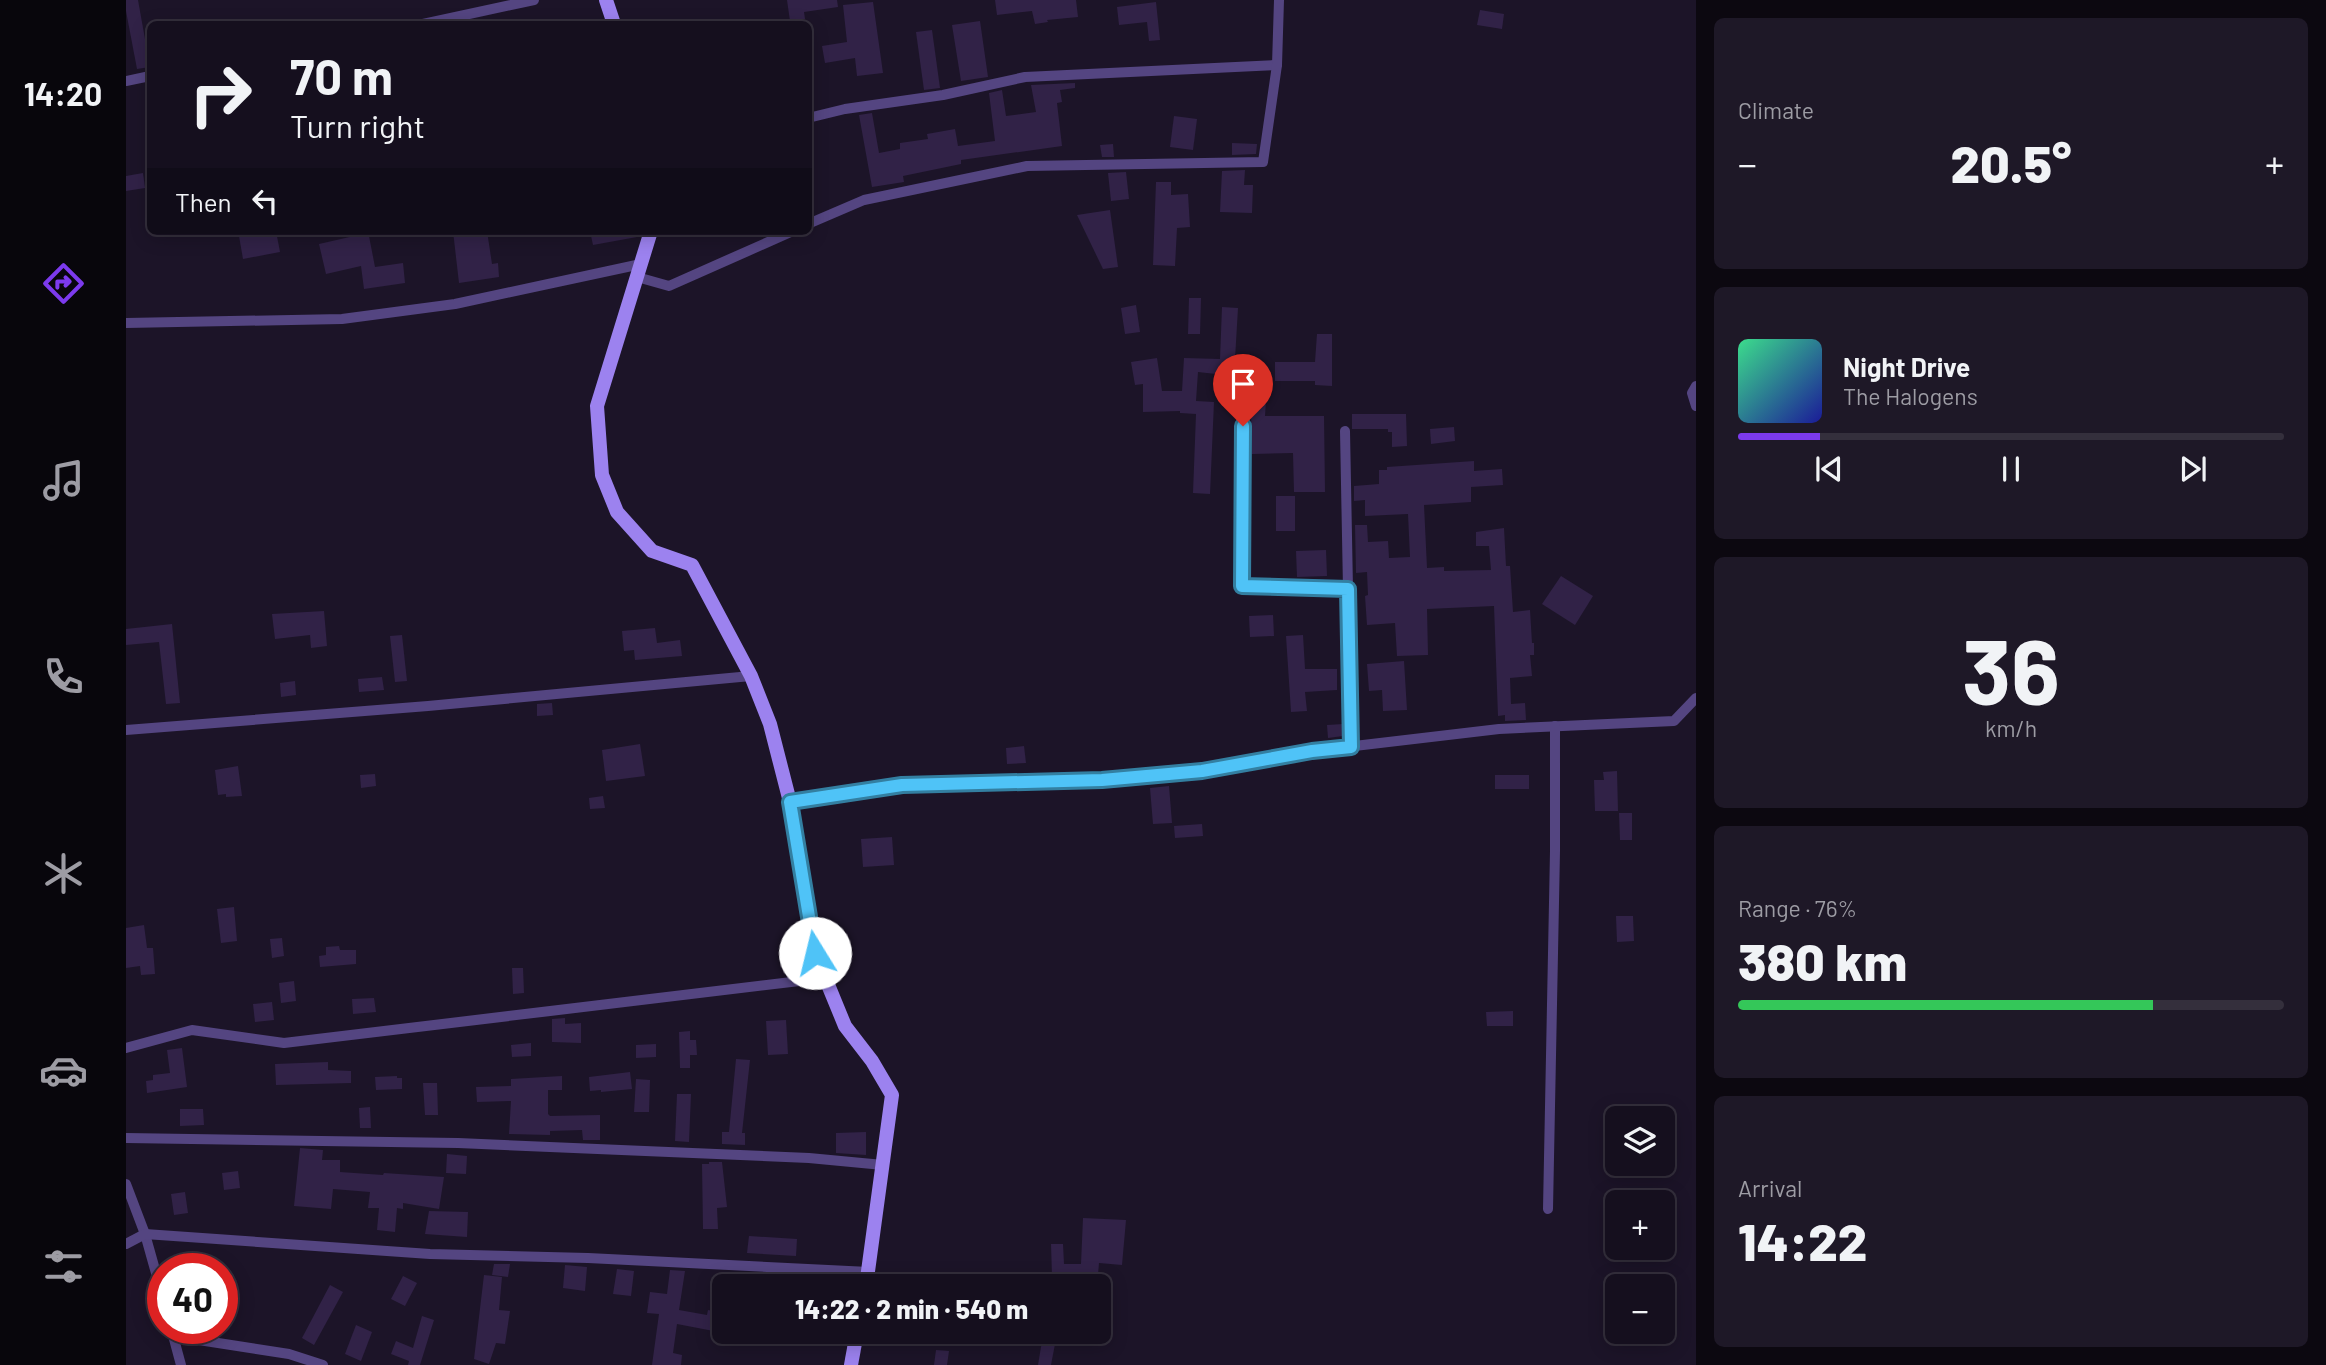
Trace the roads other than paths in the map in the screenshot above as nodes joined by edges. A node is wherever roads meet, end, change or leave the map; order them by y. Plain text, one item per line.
1 (534, 0) edge
2 (606, 0) edge
3 (1279, 0) edge
4 (437, 21) edge
5 (613, 21) edge
6 (1277, 65) junction
7 (147, 77) edge
8 (126, 81) edge
9 (812, 117) edge
10 (812, 222) edge
11 (650, 235) edge
12 (784, 235) edge
13 (639, 270) junction
14 (126, 323) edge
15 (1696, 386) edge
16 (1696, 406) edge
17 (1243, 426) dead end
18 (1345, 430) dead end
19 (1348, 589) junction
20 (751, 676) junction
21 (1696, 698) edge
22 (1555, 726) junction
23 (126, 730) edge
24 (1351, 747) junction
25 (790, 802) junction
26 (825, 978) junction
27 (126, 1048) edge
28 (126, 1138) edge
29 (883, 1165) junction
30 (126, 1184) edge
31 (1548, 1209) dead end
32 (145, 1234) junction
33 (126, 1244) edge
34 (150, 1253) edge
35 (800, 1274) edge
36 (868, 1274) edge
37 (175, 1344) edge
38 (236, 1344) edge
39 (855, 1344) edge
40 (181, 1365) edge
41 (323, 1365) edge
42 (851, 1365) edge

1 - 4 street
2 - 5 street
3 - 6 street
6 - 9 street
6 - 10 street
7 - 8 street
11 - 13 street
12 - 13 street
13 - 14 street
13 - 20 street
15 - 16 street
17 - 19 street
18 - 19 street
19 - 24 street
20 - 23 street
20 - 25 street
21 - 22 street
22 - 24 street
22 - 31 street
24 - 25 street
25 - 26 street
26 - 27 street
26 - 29 street
28 - 29 street
29 - 36 street
30 - 32 street
32 - 33 street
32 - 34 street
32 - 35 street
37 - 40 street
38 - 41 street
39 - 42 street

